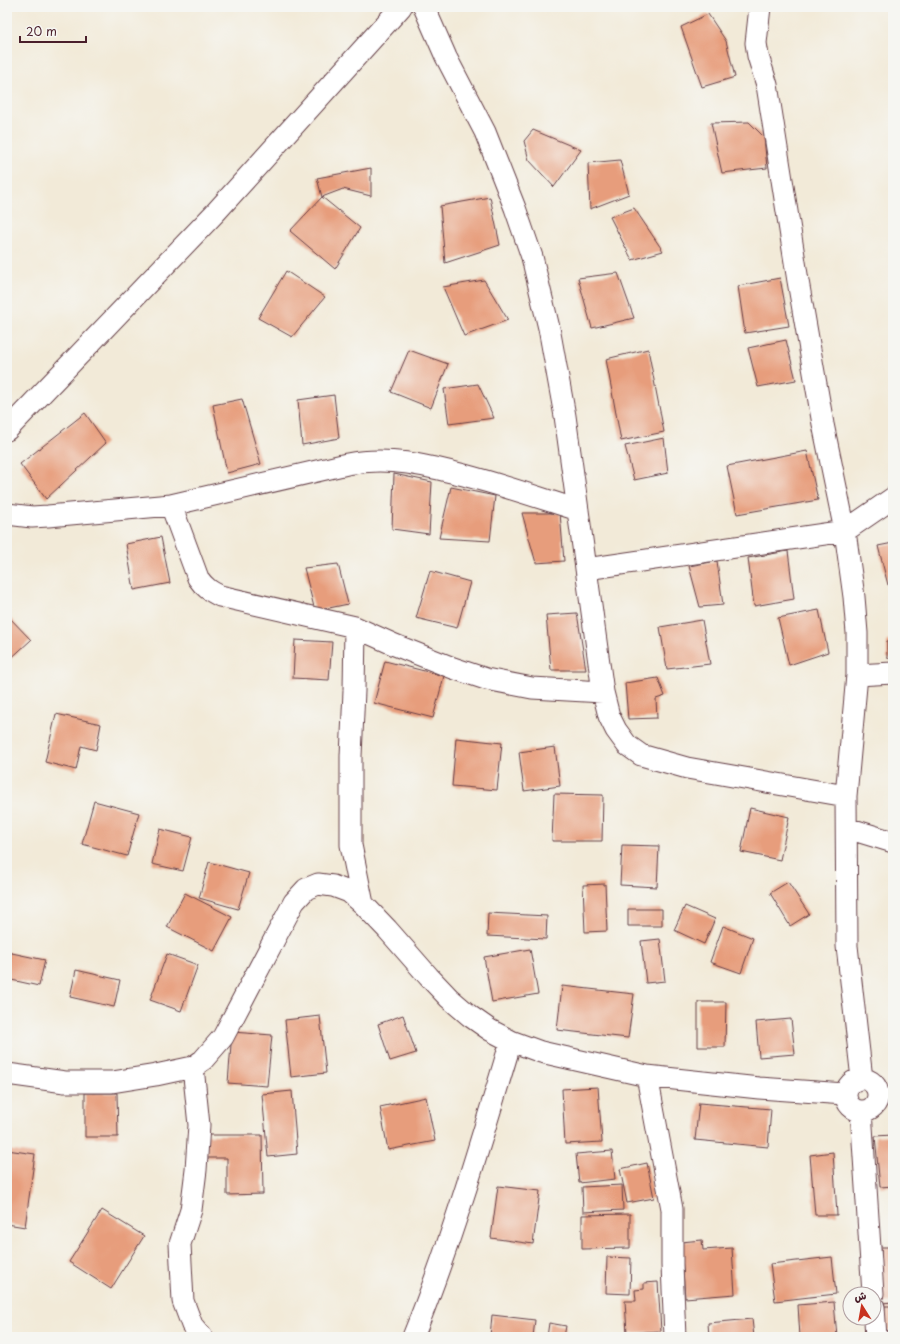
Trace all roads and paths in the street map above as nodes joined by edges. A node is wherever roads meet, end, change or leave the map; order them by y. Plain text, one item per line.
1 (401, 7) edge
2 (424, 7) edge
3 (760, 7) edge
4 (7, 430) edge
5 (893, 498) edge
6 (171, 505) junction
7 (578, 510) junction
8 (7, 514) edge
9 (845, 531) junction
10 (586, 569) junction
11 (354, 626) junction
12 (893, 673) edge
13 (857, 675) junction
14 (603, 692) junction
15 (846, 796) junction
16 (846, 828) junction
17 (893, 842) edge
18 (363, 904) junction
19 (511, 1041) junction
20 (193, 1067) junction
21 (7, 1074) edge
22 (647, 1076) junction
23 (862, 1079) junction
24 (845, 1094) junction
25 (885, 1096) edge
26 (861, 1111) junction
27 (872, 1286) edge
28 (875, 1326) edge
29 (202, 1337) edge
30 (414, 1337) edge
31 (675, 1337) edge
32 (876, 1337) edge

1 - 4 street
2 - 7 street
3 - 9 street
5 - 9 street
6 - 7 street
6 - 8 street
6 - 11 street
7 - 10 street
9 - 10 street
9 - 13 street
10 - 14 street
11 - 14 street
11 - 18 street
12 - 13 street
13 - 15 street
14 - 15 street
15 - 16 street
16 - 17 street
16 - 23 street
18 - 19 street
18 - 20 street
19 - 22 street
19 - 30 street
20 - 21 street
20 - 29 street
22 - 24 street
22 - 31 street
23 - 24 street
23 - 25 street
24 - 26 street
25 - 26 street
26 - 27 street
28 - 32 street

